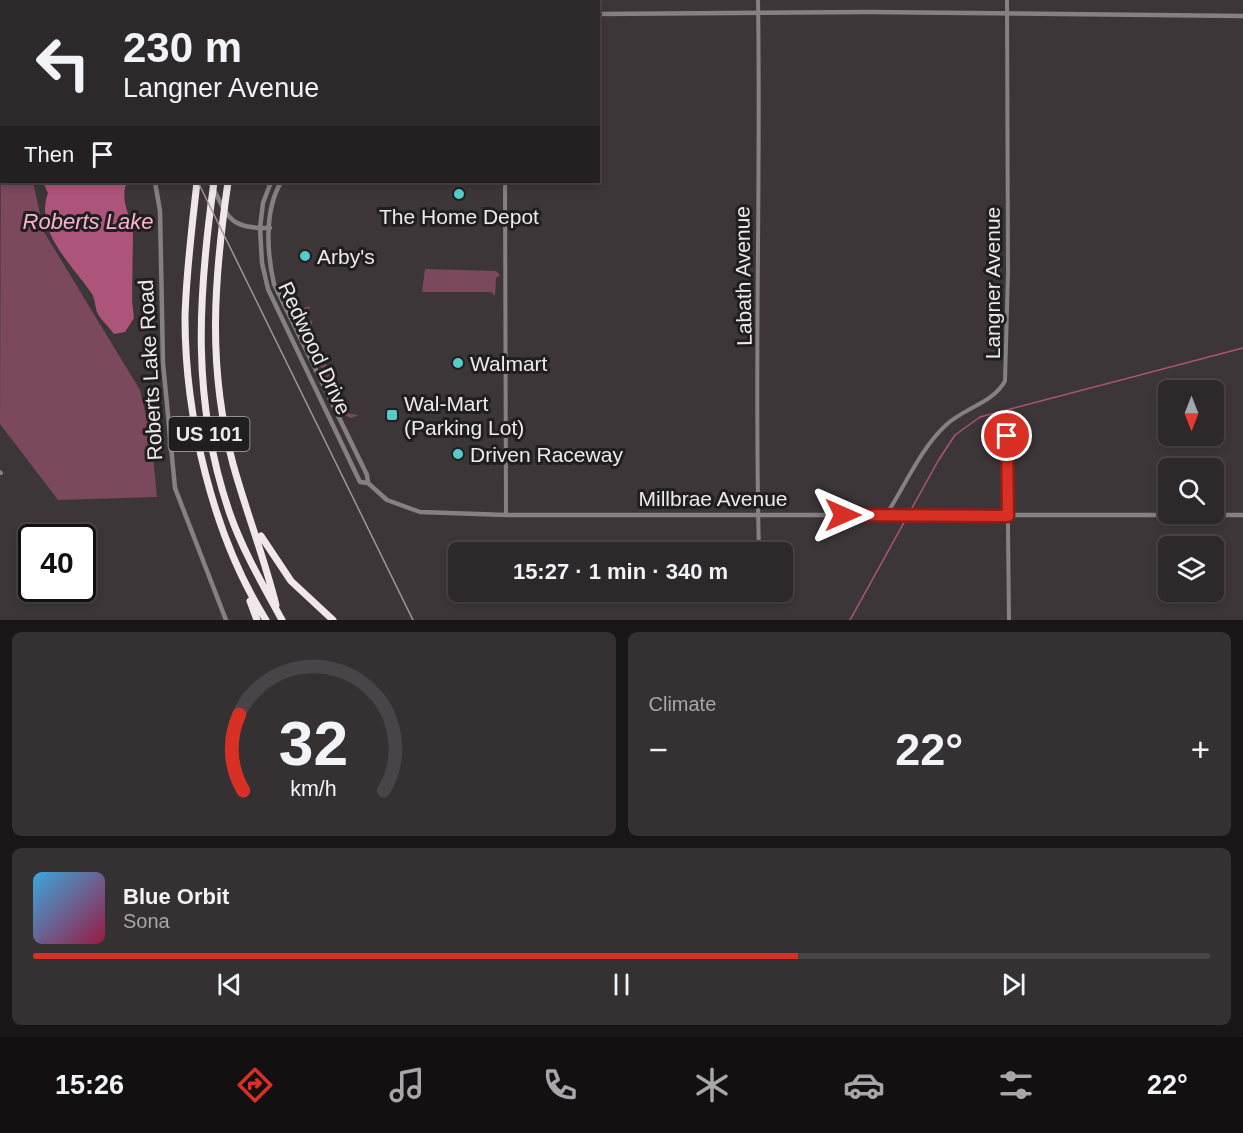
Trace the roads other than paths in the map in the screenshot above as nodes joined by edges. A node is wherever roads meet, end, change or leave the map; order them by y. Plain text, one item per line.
1 (758, 0) edge
2 (1007, 0) edge
3 (758, 12) junction
4 (1007, 13) junction
5 (600, 14) edge
6 (1243, 16) edge
7 (155, 183) edge
8 (197, 183) edge
9 (212, 183) edge
10 (212, 183) edge
11 (228, 183) edge
12 (271, 183) edge
13 (280, 183) edge
14 (506, 183) edge
15 (260, 228) junction
16 (270, 228) junction
17 (1007, 436) dead end
18 (368, 483) junction
19 (250, 514) junction
20 (506, 515) junction
21 (758, 515) junction
22 (1243, 515) edge
23 (885, 516) junction
24 (1008, 516) junction
25 (759, 542) edge
26 (241, 577) junction
27 (280, 616) edge
28 (226, 620) edge
29 (258, 620) edge
30 (266, 620) edge
31 (333, 620) edge
32 (1009, 620) edge

1 - 3 street, Labath Avenue
2 - 4 street, Langner Avenue
3 - 4 street
3 - 5 street
3 - 21 street, Labath Avenue
4 - 6 street
4 - 23 street, Langner Avenue
7 - 28 street, Roberts Lake Road
8 - 26 highway, US 101
9 - 15 street
10 - 27 highway, US 101
11 - 19 highway
12 - 15 street, Redwood Drive
13 - 16 street, Redwood Drive
14 - 20 street
15 - 16 street
15 - 18 street, Redwood Drive
16 - 18 street, Redwood Drive
17 - 24 street
18 - 20 street, Redwood Drive
19 - 27 highway
19 - 31 highway
20 - 21 street, Millbrae Avenue
21 - 23 street, Millbrae Avenue
21 - 25 street, Labath Avenue
22 - 24 street, Millbrae Avenue
23 - 24 street, Millbrae Avenue
24 - 32 street
26 - 29 highway
26 - 30 highway, US 101

